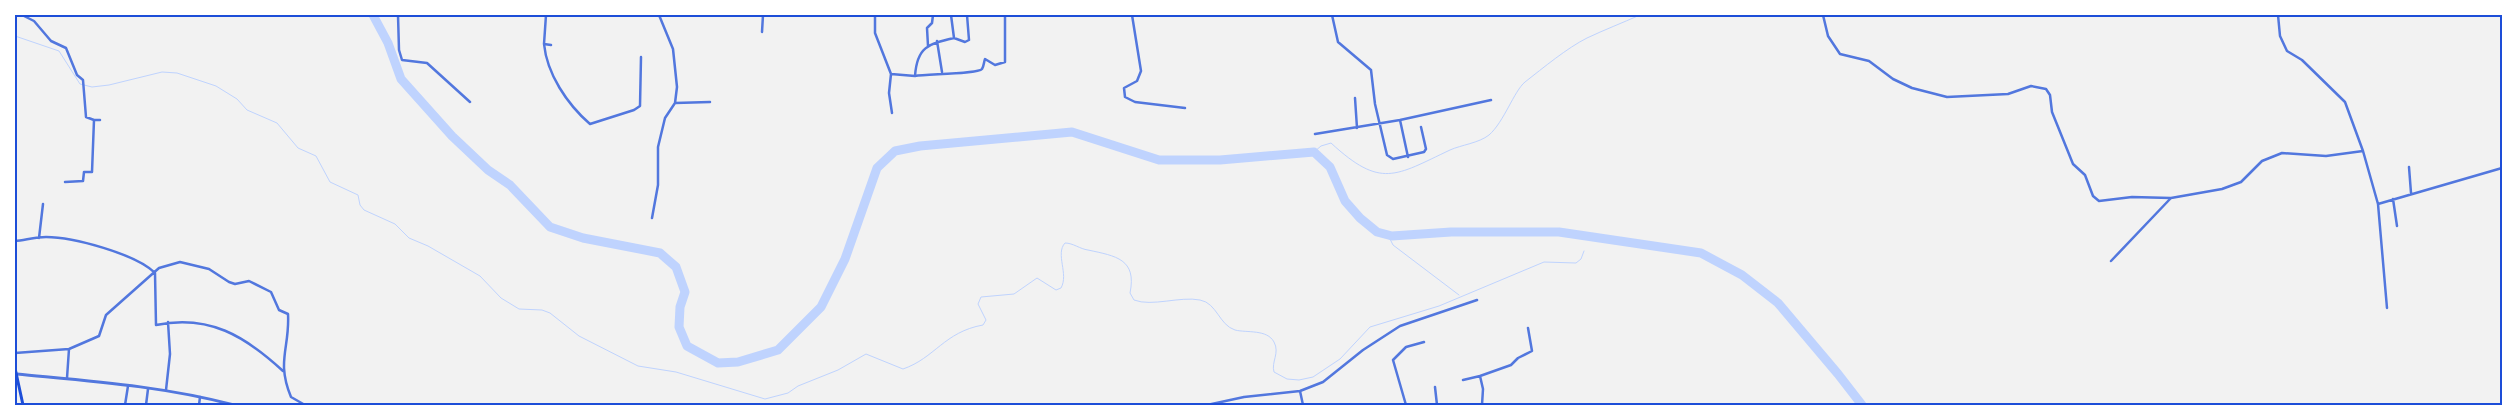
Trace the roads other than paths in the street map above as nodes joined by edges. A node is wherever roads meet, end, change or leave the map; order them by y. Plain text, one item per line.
1 (22, 15) edge
2 (398, 15) edge
3 (546, 15) edge
4 (659, 15) edge
5 (763, 15) edge
6 (875, 15) edge
7 (933, 15) edge
8 (951, 15) edge
9 (967, 15) edge
10 (1005, 15) edge
11 (1132, 15) edge
12 (1332, 15) edge
13 (1823, 15) edge
14 (2278, 15) edge
15 (762, 32) dead end
16 (954, 38) junction
17 (937, 42) junction
18 (544, 44) junction
19 (551, 45) dead end
20 (928, 46) junction
21 (641, 57) dead end
22 (942, 72) junction
23 (891, 74) junction
24 (915, 76) junction
25 (1355, 98) dead end
26 (1491, 100) dead end
27 (470, 102) dead end
28 (710, 102) dead end
29 (675, 103) junction
30 (1185, 108) dead end
31 (892, 113) dead end
32 (94, 120) junction
33 (100, 120) dead end
34 (1400, 120) junction
35 (1379, 125) junction
36 (1357, 128) junction
37 (1421, 128) dead end
38 (1315, 134) dead end
39 (2363, 151) junction
40 (1408, 157) junction
41 (2409, 167) dead end
42 (2502, 168) edge
43 (64, 182) dead end
44 (2411, 193) junction
45 (2171, 198) junction
46 (2393, 199) junction
47 (43, 204) dead end
48 (2378, 204) junction
49 (652, 218) dead end
50 (2397, 226) dead end
51 (39, 238) junction
52 (15, 241) edge
53 (2111, 261) dead end
54 (155, 273) junction
55 (1477, 300) dead end
56 (2387, 308) dead end
57 (168, 322) junction
58 (1528, 328) dead end
59 (1424, 342) dead end
60 (69, 349) junction
61 (15, 353) edge
62 (15, 368) edge
63 (283, 371) junction
64 (16, 374) junction
65 (1480, 376) junction
66 (67, 378) junction
67 (1463, 380) dead end
68 (128, 386) junction
69 (1434, 387) dead end
70 (148, 389) junction
71 (1300, 391) junction
72 (166, 392) junction
73 (200, 397) junction
74 (23, 405) edge
75 (126, 405) edge
76 (146, 405) edge
77 (199, 405) edge
78 (234, 405) edge
79 (305, 405) edge
80 (1207, 405) edge
81 (1303, 405) edge
82 (1406, 405) edge
83 (1437, 405) edge
84 (1482, 405) edge

1 - 32 street
2 - 27 street
3 - 18 street
4 - 29 street
5 - 15 street
6 - 23 street
7 - 20 street
8 - 16 street
9 - 16 street
10 - 22 street
11 - 30 street
12 - 35 street
13 - 45 street
14 - 39 street
16 - 17 street
17 - 20 street
17 - 22 street
18 - 19 street
18 - 21 street
20 - 24 street
22 - 24 street
23 - 24 street
23 - 31 street
25 - 36 street
26 - 34 street
28 - 29 street
29 - 49 street
32 - 33 street
32 - 43 street
34 - 35 street
34 - 40 street
35 - 36 street
35 - 40 street
36 - 38 street
37 - 40 street
39 - 45 street
39 - 48 street
41 - 44 street
42 - 44 street
44 - 46 street
45 - 53 street
46 - 48 street
46 - 50 street
47 - 51 street
48 - 56 street
51 - 52 street
51 - 54 street
54 - 57 street
54 - 60 street
54 - 63 street
55 - 71 street
57 - 63 street
57 - 72 street
58 - 65 street
59 - 82 street
60 - 61 street
60 - 66 street
62 - 64 main road
63 - 79 street
64 - 66 street
64 - 74 main road
65 - 67 street
65 - 84 street
66 - 68 street
68 - 70 street
68 - 75 street
69 - 83 street
70 - 72 street
70 - 76 street
71 - 80 street
71 - 81 street
72 - 73 street
73 - 77 street
73 - 78 street

